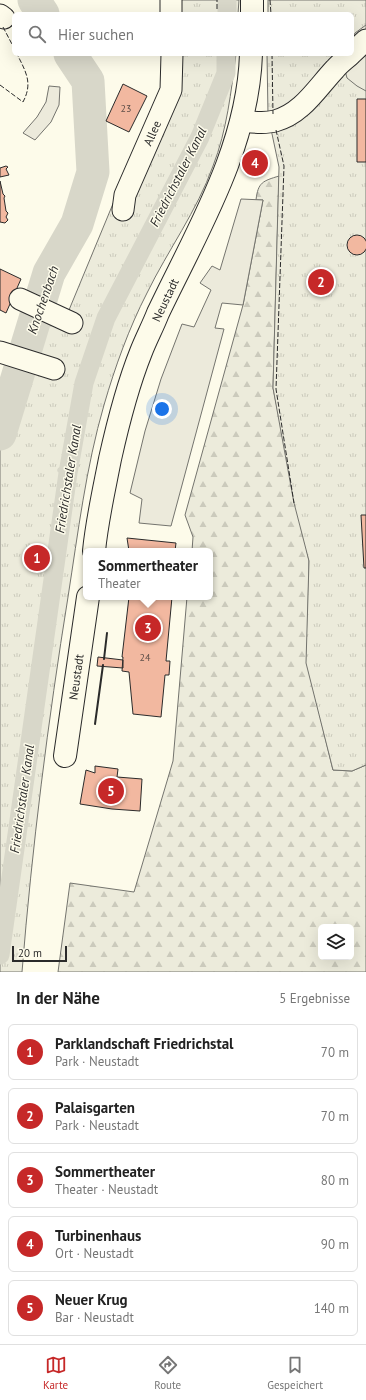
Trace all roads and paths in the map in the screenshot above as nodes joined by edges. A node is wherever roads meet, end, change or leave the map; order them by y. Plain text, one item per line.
1 (171, 0) edge
2 (252, 0) edge
3 (171, 12) edge
4 (252, 12) edge
5 (366, 40) edge
6 (354, 52) edge
7 (172, 56) edge
8 (251, 56) edge
9 (350, 56) edge
10 (241, 121) junction
11 (123, 210) dead end
12 (27, 302) dead end
13 (72, 323) dead end
14 (7, 354) edge
15 (54, 369) dead end
16 (94, 548) edge
17 (88, 600) edge
18 (65, 756) dead end

1 - 3 street
2 - 4 main road
5 - 6 street
7 - 11 street, Allee
8 - 10 main road, Neustadt
9 - 10 street
10 - 16 main road, Neustadt
12 - 13 street
14 - 15 street
17 - 18 main road, Neustadt

